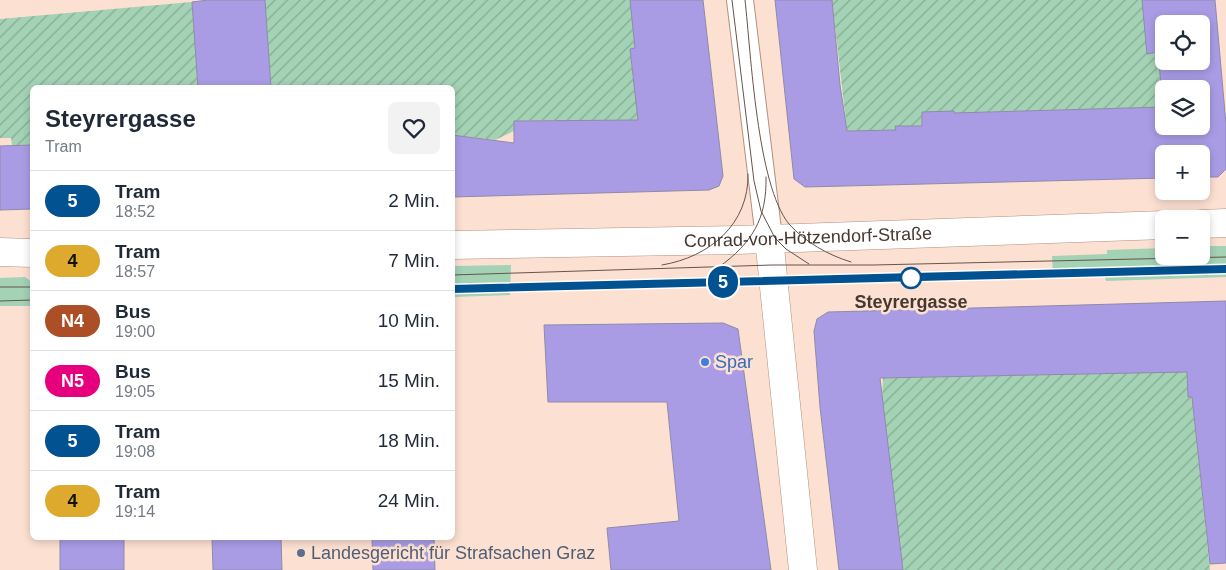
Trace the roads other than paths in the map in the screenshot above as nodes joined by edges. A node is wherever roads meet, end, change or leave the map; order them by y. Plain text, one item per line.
1 (740, 0) edge
2 (1226, 223) edge
3 (1210, 224) edge
4 (1155, 225) edge
5 (768, 238) junction
6 (455, 245) edge
7 (0, 252) edge
8 (30, 253) edge
9 (803, 570) edge

1 - 5 street
2 - 3 main road
4 - 5 main road, Conrad-von-Hötzendorf-Straße
5 - 6 main road, Conrad-von-Hötzendorf-Straße
5 - 9 main road
7 - 8 main road

